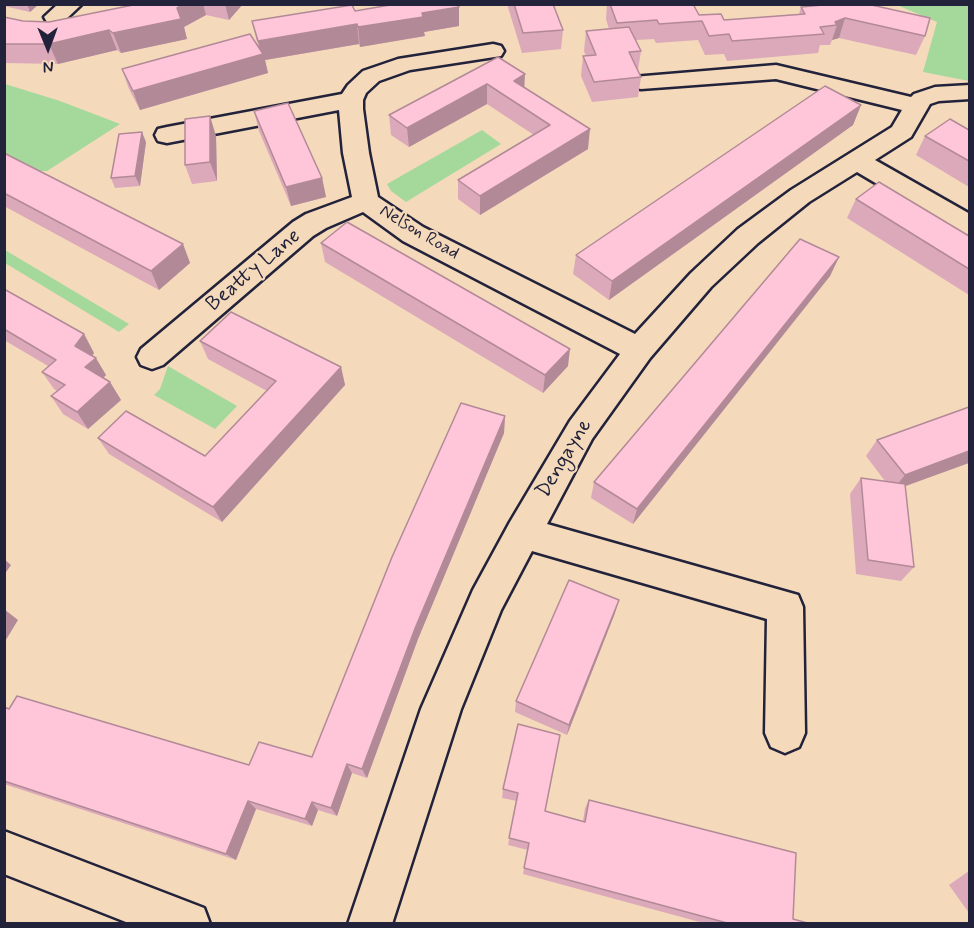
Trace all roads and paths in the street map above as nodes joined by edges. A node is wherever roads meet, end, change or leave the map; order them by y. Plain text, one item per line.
1 (493, 51) dead end
2 (641, 82) edge
3 (969, 92) edge
4 (351, 100) junction
5 (916, 106) junction
6 (167, 135) dead end
7 (858, 160) junction
8 (366, 201) junction
9 (969, 226) edge
10 (639, 350) junction
11 (152, 357) dead end
12 (522, 533) junction
13 (784, 733) dead end
14 (4, 852) edge
15 (188, 924) edge
16 (370, 924) edge

1 - 4 street
2 - 5 street
3 - 5 street
4 - 6 street
4 - 8 street, Nelson Road
5 - 7 street, Dengayne
7 - 9 street
7 - 10 street, Dengayne
8 - 10 street, Nelson Road
8 - 11 street, Beatty Lane
10 - 12 street, Dengayne
12 - 13 street
12 - 16 street, Dengayne
14 - 15 street

